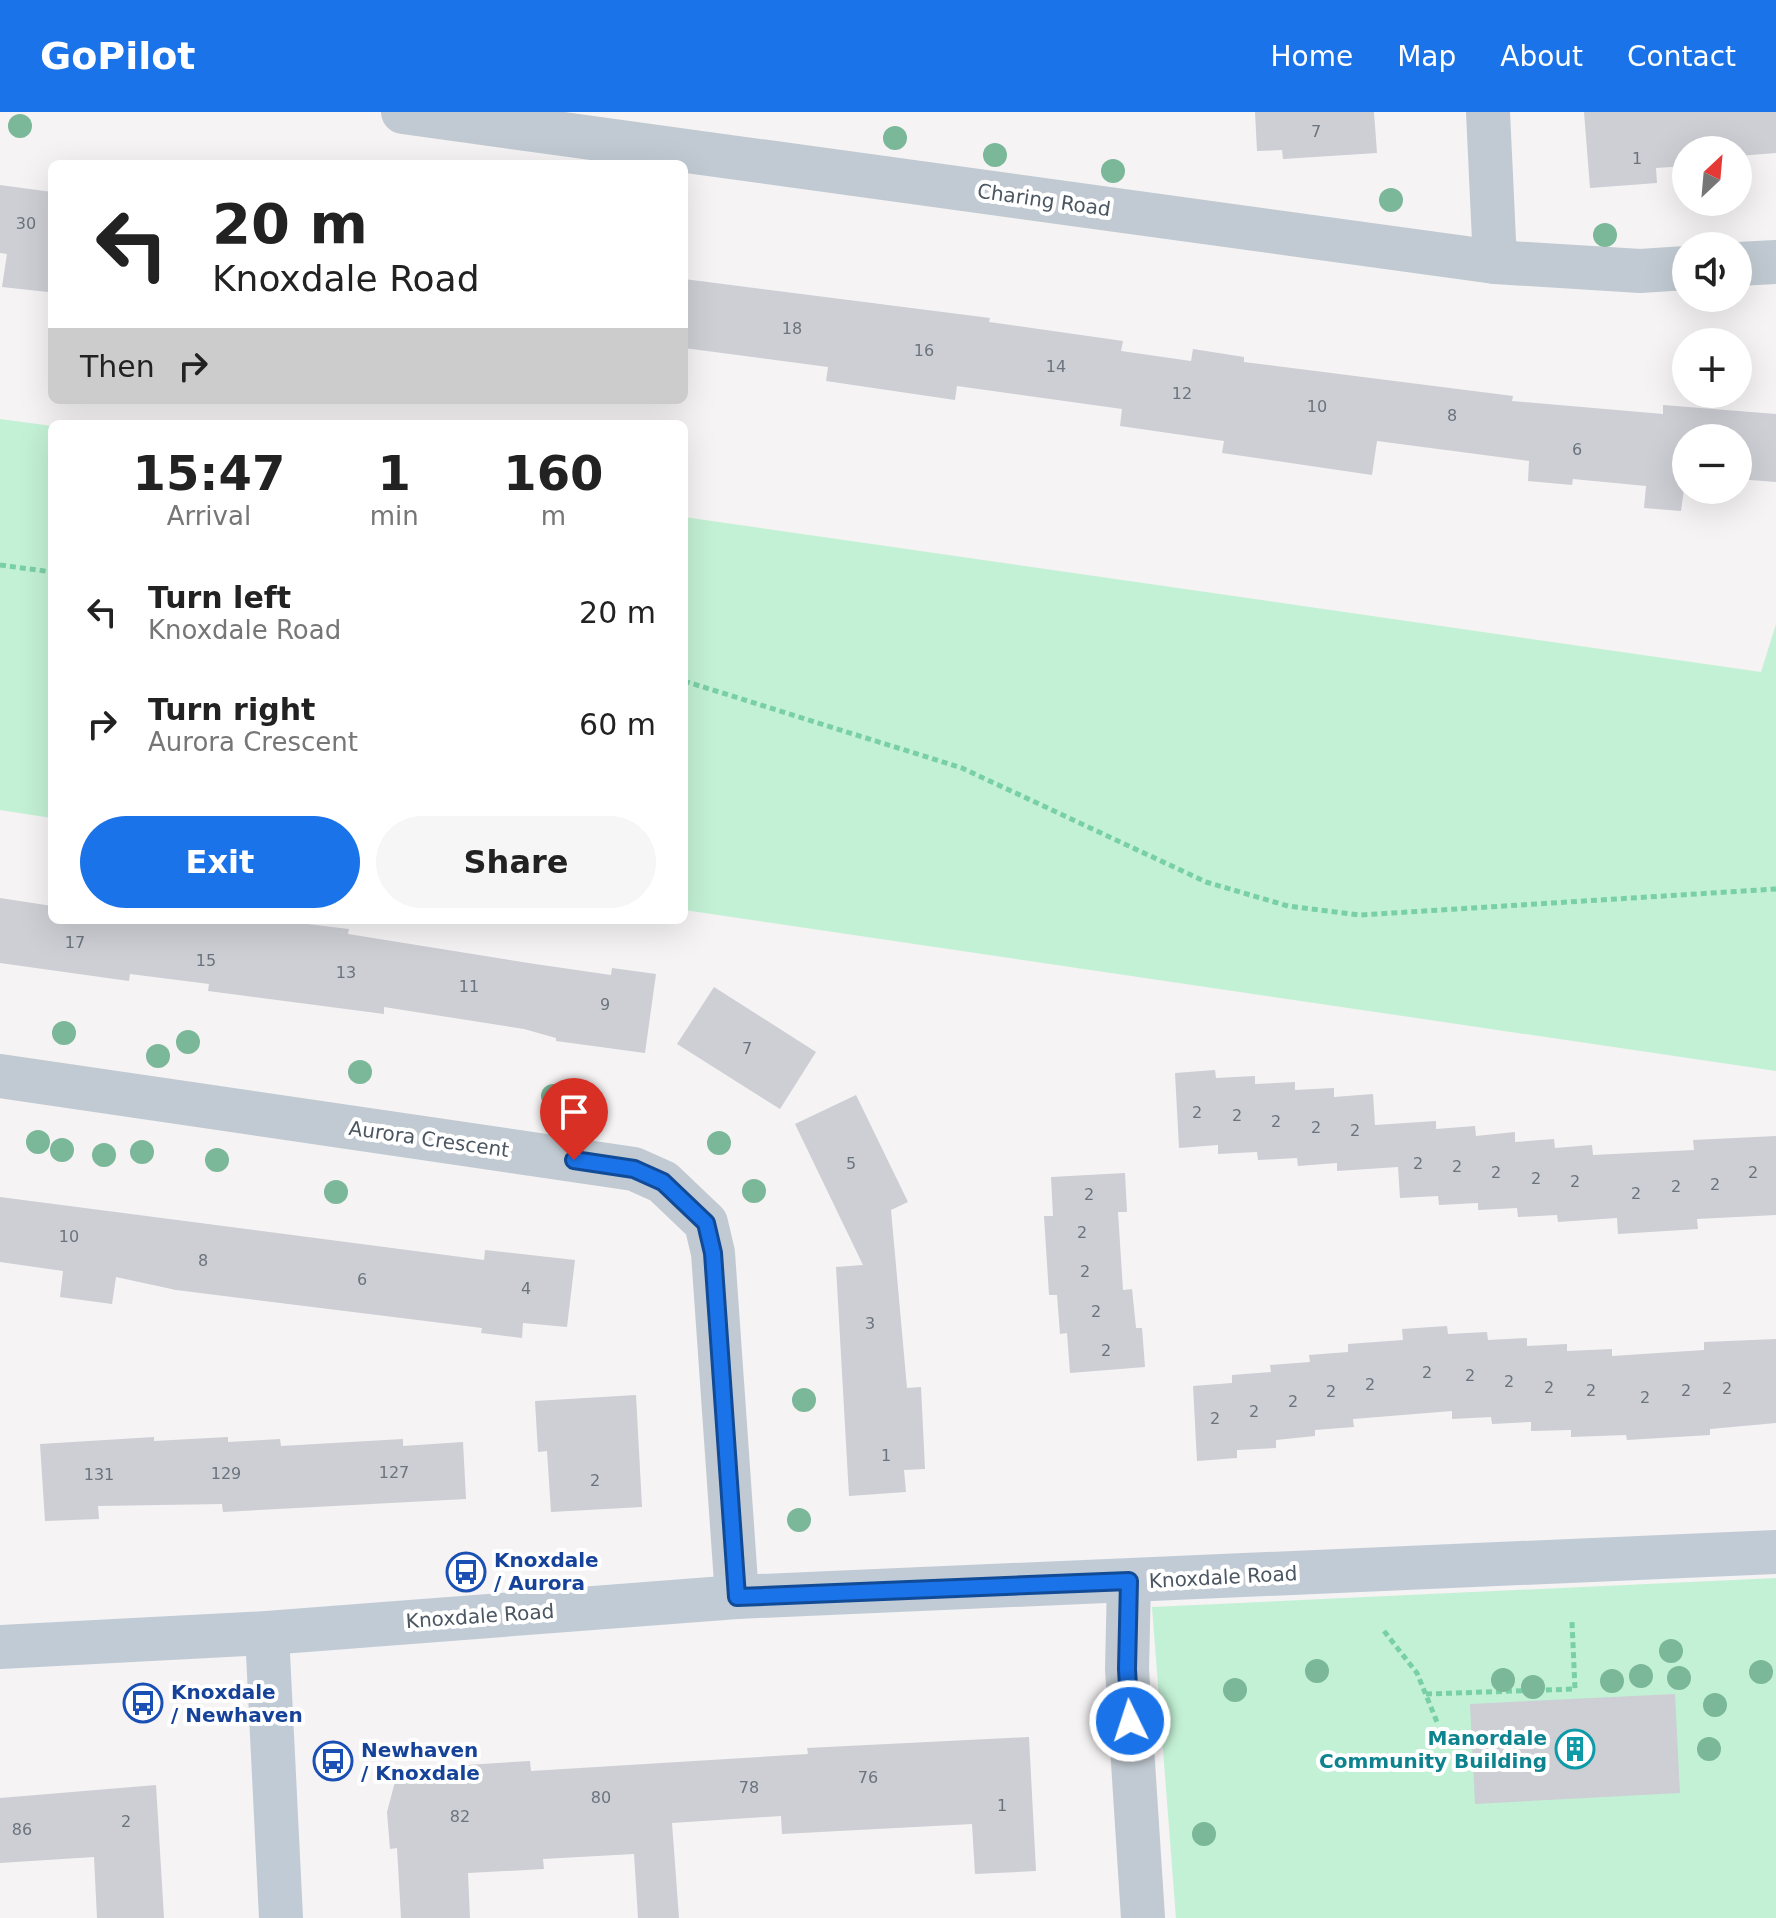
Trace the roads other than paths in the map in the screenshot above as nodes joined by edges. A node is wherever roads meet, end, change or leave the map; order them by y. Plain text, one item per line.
1 (403, 112) edge
2 (1488, 112) edge
3 (1495, 262) junction
4 (1776, 262) edge
5 (1752, 263) edge
6 (1672, 269) edge
7 (0, 1076) edge
8 (1776, 1552) edge
9 (1129, 1581) junction
10 (737, 1597) junction
11 (267, 1633) junction
12 (0, 1647) edge
13 (281, 1918) edge
14 (1143, 1918) edge

1 - 3 street, Charing Road
2 - 3 street
3 - 6 street, Charing Road
4 - 5 street
7 - 10 street, Aurora Crescent
8 - 9 street, Knoxdale Road
9 - 10 street, Knoxdale Road
9 - 14 street
10 - 11 street, Knoxdale Road
11 - 12 street, Knoxdale Road
11 - 13 street

